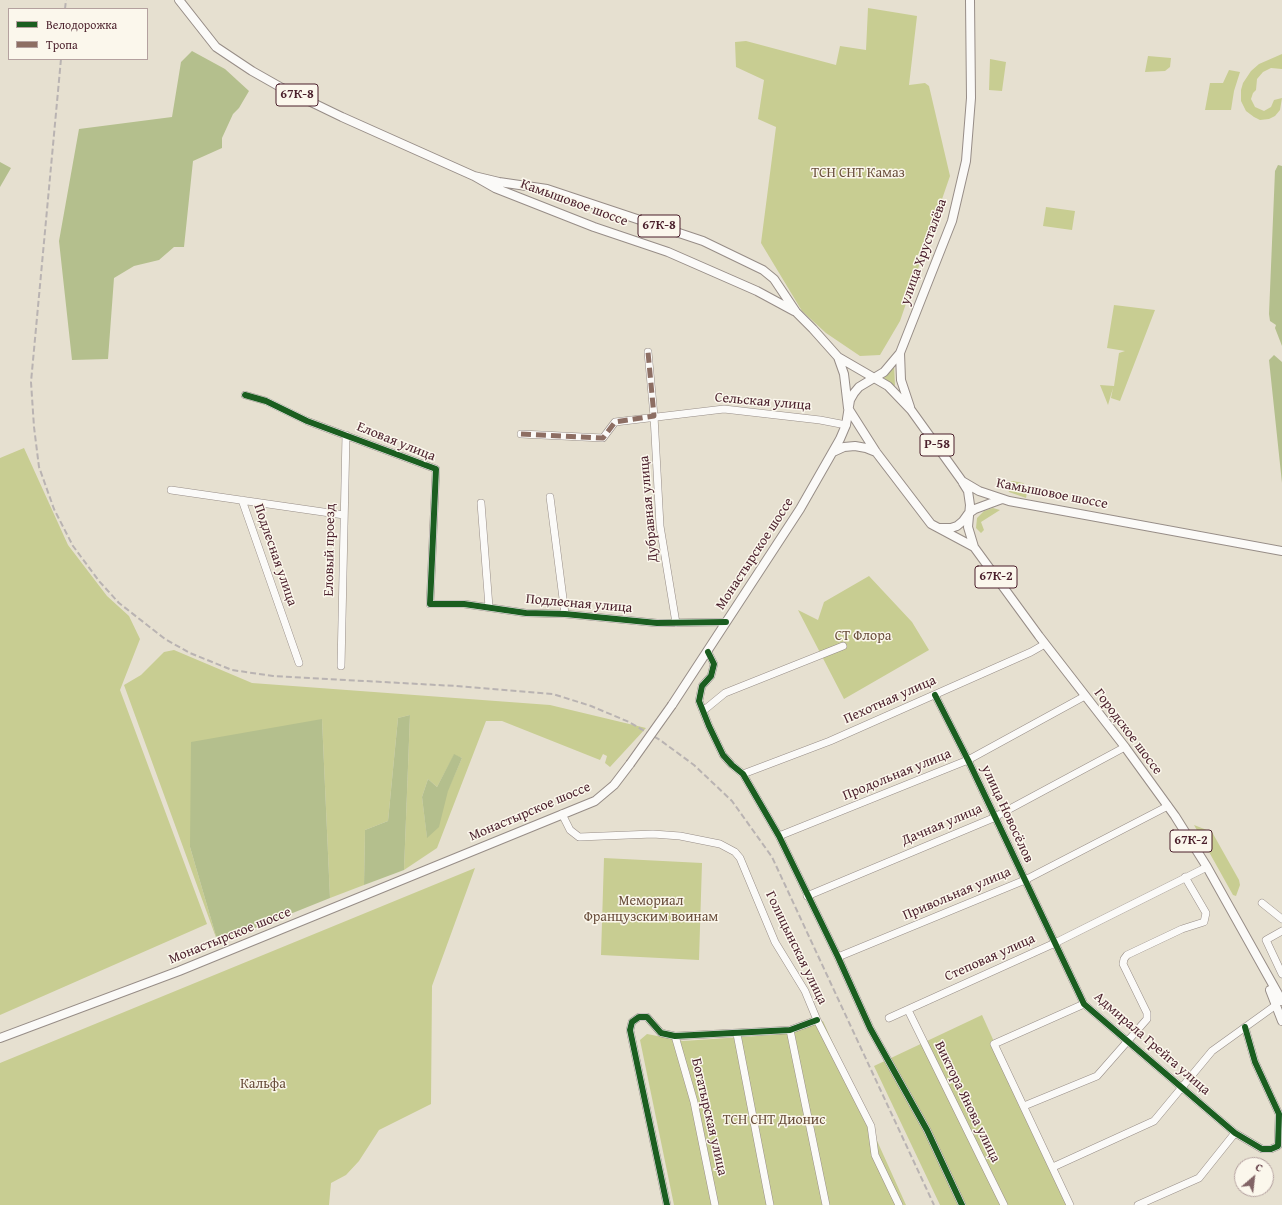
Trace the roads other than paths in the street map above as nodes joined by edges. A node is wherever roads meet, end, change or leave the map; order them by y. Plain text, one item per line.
1 (179, 0) edge
2 (970, 0) edge
3 (474, 176) junction
4 (796, 312) junction
5 (648, 352) dead end
6 (900, 353) junction
7 (838, 357) junction
8 (874, 379) junction
9 (245, 395) dead end
10 (848, 408) junction
11 (910, 410) junction
12 (654, 416) junction
13 (846, 425) junction
14 (521, 434) dead end
15 (346, 435) junction
16 (833, 452) junction
17 (876, 452) junction
18 (962, 481) junction
19 (171, 490) dead end
20 (550, 496) dead end
21 (1003, 499) junction
22 (242, 500) junction
23 (482, 504) dead end
24 (968, 514) junction
25 (344, 515) junction
26 (935, 527) junction
27 (974, 547) junction
28 (1282, 551) edge
29 (430, 604) joint
30 (488, 607) junction
31 (565, 614) junction
32 (726, 622) junction
33 (676, 623) junction
34 (1045, 644) junction
35 (843, 646) dead end
36 (708, 652) junction
37 (299, 663) dead end
38 (341, 666) dead end
39 (935, 695) junction
40 (1085, 696) junction
41 (703, 711) junction
42 (1125, 747) junction
43 (968, 760) junction
44 (743, 774) junction
45 (1168, 806) junction
46 (562, 814) junction
47 (995, 817) junction
48 (779, 836) junction
49 (1207, 867) junction
50 (1185, 877) junction
51 (1025, 880) junction
52 (807, 896) junction
53 (1262, 903) dead end
54 (1282, 919) edge
55 (1282, 931) edge
56 (1055, 944) junction
57 (838, 957) junction
58 (1282, 974) edge
59 (1279, 1003) edge
60 (1084, 1004) junction
61 (908, 1010) junction
62 (890, 1018) dead end
63 (817, 1020) junction
64 (1282, 1021) edge
65 (1245, 1026) junction
66 (790, 1030) junction
67 (737, 1034) junction
68 (675, 1036) junction
69 (0, 1038) edge
70 (1128, 1040) junction
71 (1183, 1087) junction
72 (1024, 1106) junction
73 (1235, 1133) junction
74 (1053, 1167) junction
75 (898, 1204) edge
76 (667, 1205) edge
77 (715, 1205) edge
78 (770, 1205) edge
79 (826, 1205) edge
80 (962, 1205) edge
81 (1004, 1205) edge
82 (1070, 1205) edge
83 (1138, 1205) edge

1 - 3 main road, Камышовое шоссе / 67К-8
2 - 6 main road, улица Хрусталёва
3 - 4 main road, Камышовое шоссе / 67К-8
3 - 4 main road, Камышовое шоссе / 67К-8
4 - 7 main road, Камышовое шоссе / 67К-8
5 - 12 street, Дубравная улица
6 - 8 main road, улица Хрусталёва
6 - 11 main road
7 - 8 main road, Камышовое шоссе / 67К-8
7 - 10 main road, 67К-8
8 - 10 main road, Монастырское шоссе
8 - 11 main road, Камышовое шоссе / Р-58
9 - 15 street, Еловая улица
10 - 13 main road, Монастырское шоссе
10 - 17 main road
11 - 18 main road, Камышовое шоссе / Р-58
12 - 13 street, Сельская улица
12 - 14 street, Сельская улица
12 - 33 street, Дубравная улица
13 - 16 main road, Монастырское шоссе
15 - 25 street, Еловый проезд
15 - 29 street, Еловая улица
16 - 17 main road
16 - 32 main road, Монастырское шоссе
17 - 26 main road
18 - 21 main road, Камышовое шоссе
18 - 24 main road, Городское шоссе / Р-58
19 - 22 street, Подлесная улица
20 - 31 street
21 - 24 main road
21 - 28 main road, Камышовое шоссе
22 - 25 street, Подлесная улица
22 - 37 street, Подлесная улица
23 - 30 street
24 - 26 main road
24 - 27 main road, Городское шоссе / Р-58
25 - 38 street, Еловый проезд
26 - 27 main road
27 - 34 main road, Городское шоссе / 67К-2
29 - 30 street, Подлесная улица
30 - 31 street, Подлесная улица
31 - 33 street, Подлесная улица
32 - 33 street, Подлесная улица
32 - 36 main road, Монастырское шоссе
34 - 39 street, Пехотная улица
34 - 40 main road, Городское шоссе / 67К-2
35 - 41 street
36 - 41 street
36 - 46 main road, Монастырское шоссе, bridge
39 - 43 street, улица Новосёлов
39 - 44 street, Пехотная улица
40 - 42 main road, Городское шоссе / 67К-2
40 - 43 street, Продольная улица
41 - 44 street
42 - 45 main road, Городское шоссе / 67К-2
42 - 47 street, Дачная улица
43 - 47 street, улица Новосёлов
43 - 48 street, Продольная улица
44 - 48 street
45 - 49 main road, Городское шоссе / 67К-2
45 - 51 street, Привольная улица
46 - 63 street, Голицынская улица
46 - 69 main road, Монастырское шоссе
47 - 51 street, улица Новосёлов
47 - 52 street, Дачная улица
48 - 52 street
49 - 50 street, Степовая улица
49 - 59 main road, Городское шоссе / 67К-2
50 - 56 street, Степовая улица
50 - 70 street
51 - 56 street, улица Новосёлов
51 - 57 street, Привольная улица
52 - 57 street
53 - 54 street
55 - 58 street
56 - 60 street, Адмирала Грейга улица
56 - 61 street, Степовая улица
57 - 80 street
59 - 64 main road, 67К-2
59 - 65 street
60 - 70 street, Адмирала Грейга улица
60 - 72 street
61 - 62 street, Степовая улица
61 - 81 street, Виктора Янова улица
63 - 66 street
63 - 75 street, Голицынская улица
65 - 71 street
65 - 73 street, Адмирала Грейга улица
66 - 67 street
66 - 79 street
67 - 68 street
67 - 78 street
68 - 76 street
68 - 77 street, Богатырская улица
70 - 71 street, Адмирала Грейга улица
70 - 72 street
71 - 73 street, Адмирала Грейга улица
71 - 74 street
72 - 74 street
73 - 83 street
74 - 82 street

